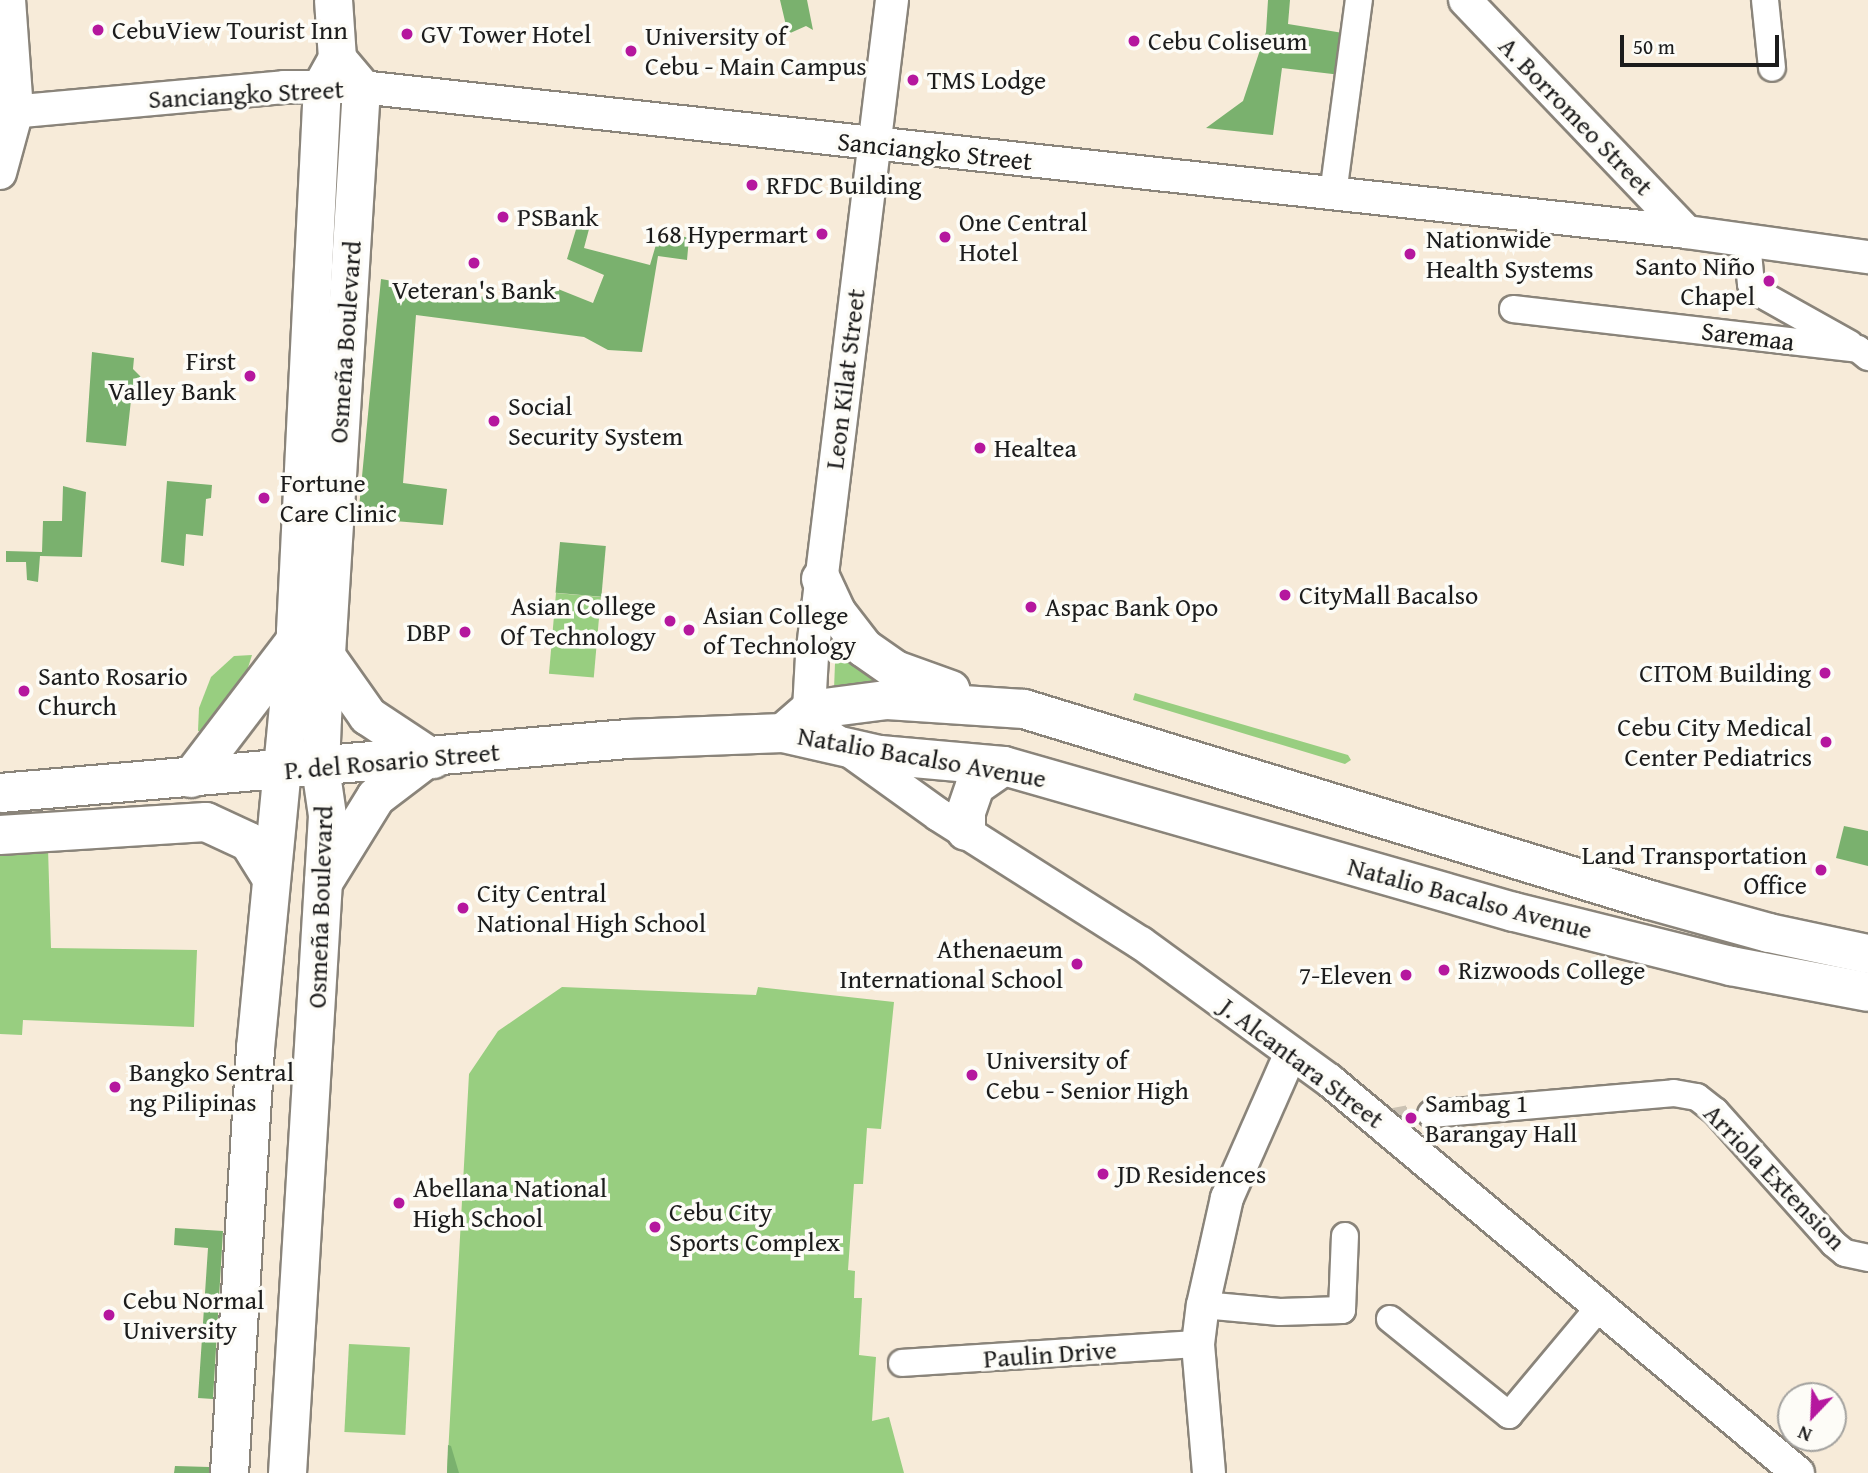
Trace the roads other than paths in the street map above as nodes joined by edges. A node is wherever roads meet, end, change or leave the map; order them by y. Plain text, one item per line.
1 (9, 0) edge
2 (333, 0) edge
3 (892, 0) edge
4 (1359, 0) edge
5 (1465, 0) edge
6 (1765, 0) edge
7 (1772, 68) dead end
8 (329, 71) junction
9 (361, 87) junction
10 (9, 112) edge
11 (875, 145) junction
12 (0, 173) edge
13 (1333, 194) junction
14 (1687, 232) junction
15 (1747, 242) junction
16 (1868, 257) edge
17 (1513, 309) dead end
18 (1863, 353) edge
19 (821, 579) junction
20 (310, 649) junction
21 (1024, 709) junction
22 (796, 722) junction
23 (840, 747) junction
24 (430, 759) junction
25 (1004, 766) junction
26 (320, 767) junction
27 (279, 771) junction
28 (191, 778) junction
29 (0, 793) edge
30 (966, 831) junction
31 (0, 835) edge
32 (270, 874) junction
33 (324, 881) junction
34 (1868, 954) edge
35 (1868, 992) edge
36 (1291, 1053) junction
37 (1431, 1114) tunnel mouth
38 (1345, 1236) dead end
39 (1868, 1258) edge
40 (1203, 1305) junction
41 (1601, 1306) junction
42 (1390, 1319) dead end
43 (1198, 1344) junction
44 (902, 1363) dead end
45 (229, 1473) edge
46 (287, 1473) edge
47 (1209, 1473) edge
48 (1798, 1473) edge

1 - 10 street
2 - 8 main road, Osmeña Boulevard
3 - 11 street, Leon Kilat Street
4 - 13 street
5 - 14 street, A. Borromeo Street
6 - 7 street
8 - 9 main road
8 - 10 street, Sanciangko Street
8 - 20 main road, Osmeña Boulevard
9 - 11 street, Sanciangko Street
9 - 20 main road, Osmeña Boulevard
10 - 12 street
11 - 13 street, Sanciangko Street
11 - 19 street, Leon Kilat Street
13 - 14 street, Sanciangko Street
14 - 15 street, Sanciangko Street
15 - 16 street, Sanciangko Street
15 - 18 street, Saremaa
17 - 18 street, Saremaa
19 - 21 main road
19 - 22 street, Leon Kilat Street
20 - 24 main road
20 - 26 main road, Osmeña Boulevard
20 - 27 main road, Osmeña Boulevard
20 - 28 main road
21 - 22 main road, Natalio Bacalso Avenue
21 - 34 main road, Natalio Bacalso Avenue
22 - 23 main road, Natalio Bacalso Avenue
22 - 24 main road, P. del Rosario Street
23 - 25 main road, Natalio Bacalso Avenue
23 - 30 street, J. Alcantara Street
24 - 26 main road, P. del Rosario Street
24 - 33 main road
25 - 30 main road
25 - 35 main road, Natalio Bacalso Avenue
26 - 27 main road, P. del Rosario Street
26 - 33 main road, Osmeña Boulevard
27 - 28 main road, P. del Rosario Street
27 - 32 main road, Osmeña Boulevard
28 - 29 main road, P. del Rosario Street
30 - 36 street, J. Alcantara Street
31 - 32 main road
32 - 45 main road, Osmeña Boulevard
33 - 46 main road, Osmeña Boulevard
36 - 40 street
36 - 41 street, J. Alcantara Street
37 - 39 street, Arriola Extension
38 - 40 street
40 - 43 street
41 - 42 street
41 - 48 street, J. Alcantara Street
43 - 44 street, Paulin Drive
43 - 47 street

